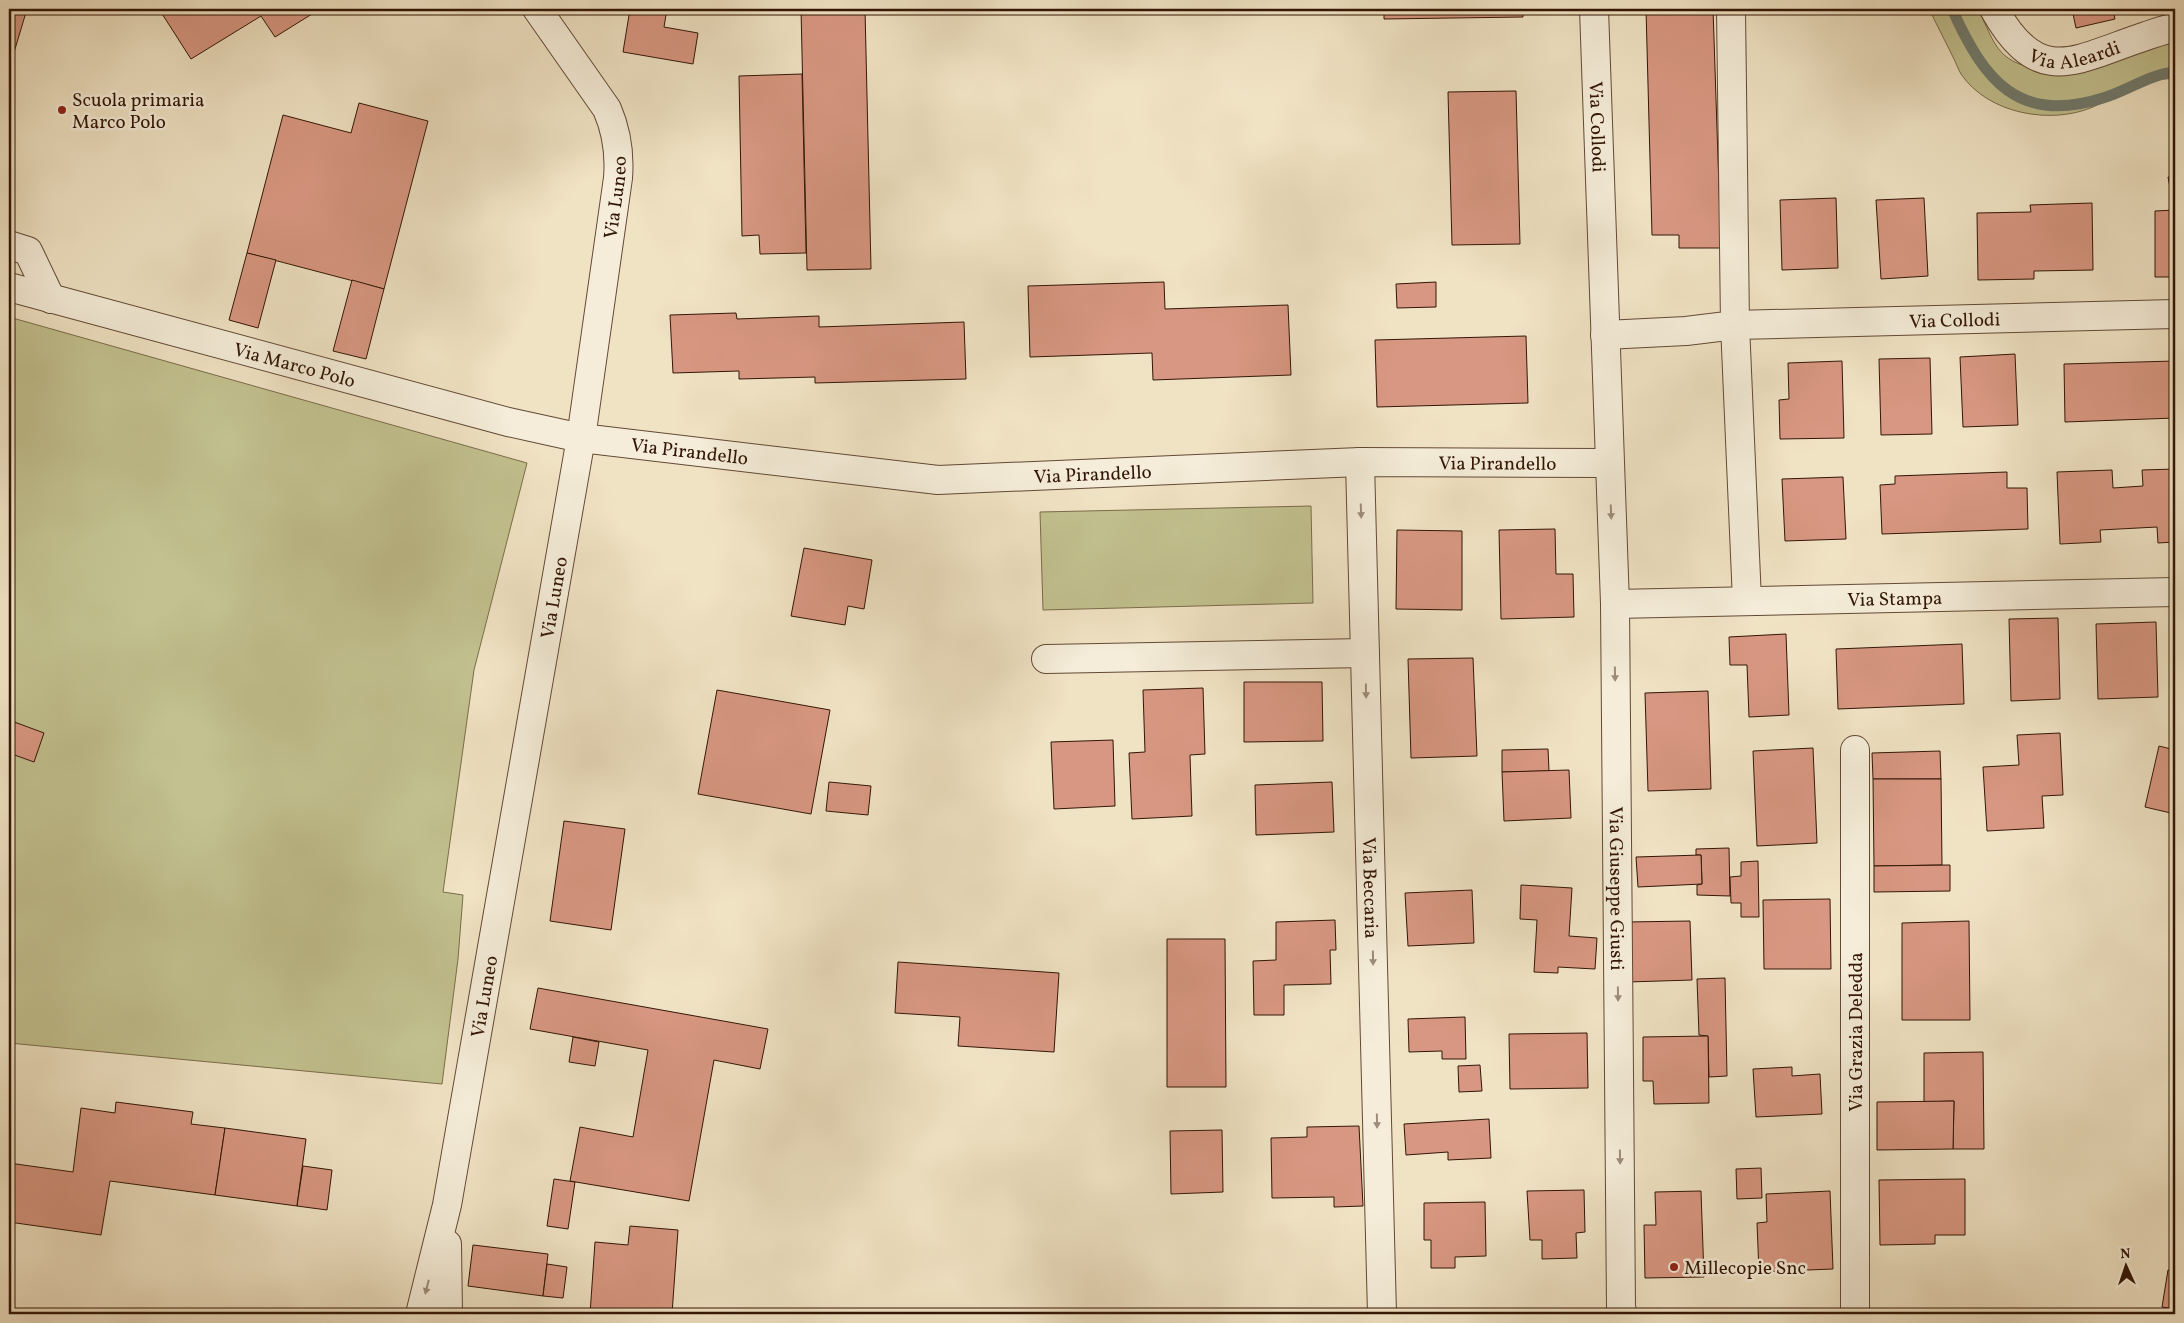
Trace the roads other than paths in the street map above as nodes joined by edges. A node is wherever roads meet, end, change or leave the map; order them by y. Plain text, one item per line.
1 (537, 9) edge
2 (1594, 9) edge
3 (1731, 9) edge
4 (1994, 9) edge
5 (2175, 28) edge
6 (9, 245) edge
7 (9, 287) edge
8 (51, 299) junction
9 (2175, 314) edge
10 (1735, 325) junction
11 (1605, 335) junction
12 (581, 438) junction
13 (1360, 462) junction
14 (1608, 463) junction
15 (2175, 592) edge
16 (1747, 601) junction
17 (1614, 604) junction
18 (1365, 653) junction
19 (1046, 659) dead end
20 (1855, 750) dead end
21 (447, 1206) junction
22 (420, 1314) edge
23 (448, 1314) edge
24 (1382, 1314) edge
25 (1623, 1314) edge
26 (1855, 1314) edge

1 - 12 street, Via Luneo
2 - 11 street, Via Collodi
3 - 10 street
4 - 5 street, Via Aleardi
6 - 8 street
7 - 8 street, Via Marco Polo
8 - 12 street, Via Marco Polo
9 - 10 street, Via Collodi
10 - 11 street, Via Collodi
10 - 16 street
11 - 14 street, Via Collodi
12 - 13 street, Via Pirandello
12 - 21 street, Via Luneo
13 - 14 street, Via Pirandello
13 -> 18 street, Via Beccaria
14 -> 17 street, Via Giuseppe Giusti
15 - 16 street, Via Stampa
16 - 17 street, Via Stampa
17 -> 25 street, Via Giuseppe Giusti
18 - 19 street
18 -> 24 street, Via Beccaria
20 - 26 street, Via Grazia Deledda
21 -> 22 street, Via Luneo
21 - 23 street, Via Luneo

